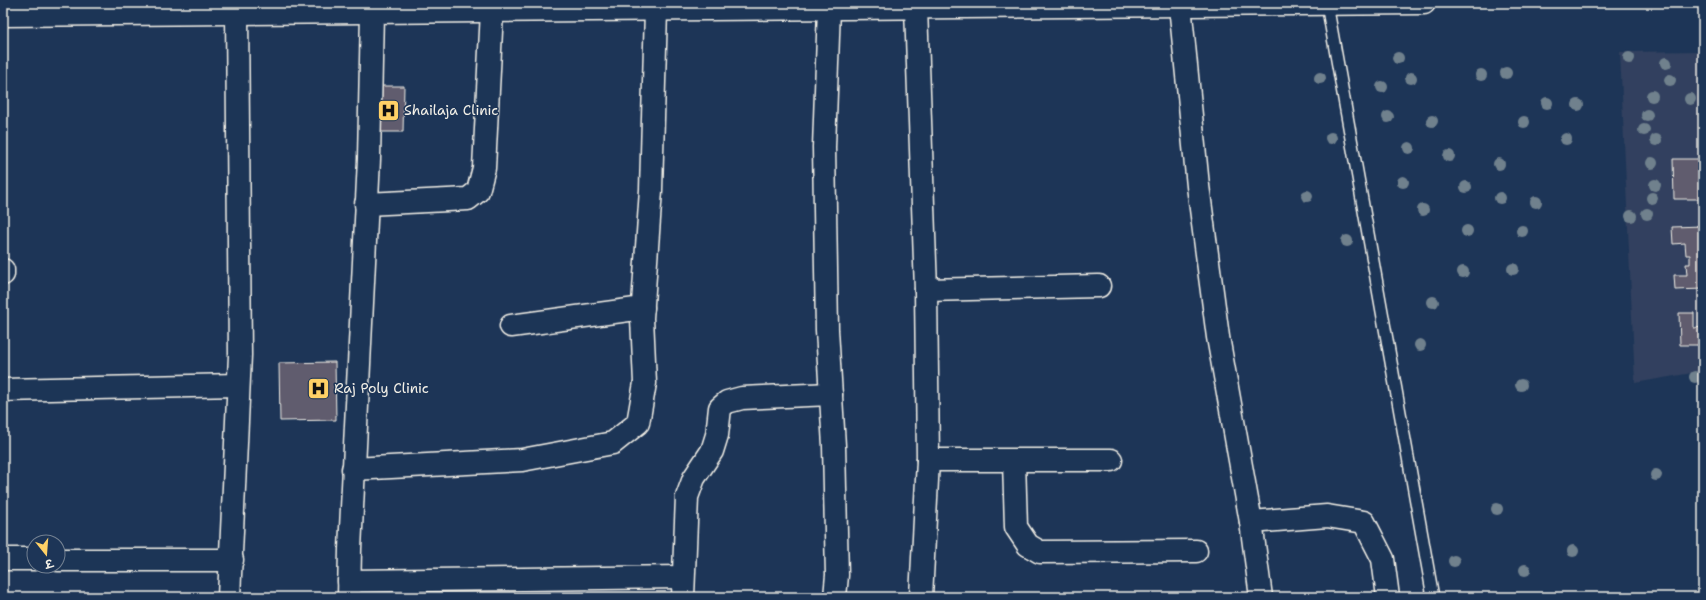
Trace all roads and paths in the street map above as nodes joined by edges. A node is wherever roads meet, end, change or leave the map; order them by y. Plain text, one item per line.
1 (1424, 3) edge
2 (1124, 4) edge
3 (1327, 4) edge
4 (1180, 5) junction
5 (829, 8) junction
6 (916, 8) junction
7 (656, 10) junction
8 (492, 11) junction
9 (372, 12) junction
10 (237, 14) junction
11 (3, 15) edge
12 (366, 204) junction
13 (3, 270) edge
14 (3, 274) edge
15 (1099, 286) dead end
16 (926, 290) junction
17 (643, 308) junction
18 (511, 326) dead end
19 (238, 385) junction
20 (3, 390) edge
21 (831, 394) junction
22 (928, 460) junction
23 (1111, 460) dead end
24 (1014, 461) junction
25 (353, 469) junction
26 (1251, 522) junction
27 (1196, 551) dead end
28 (3, 559) edge
29 (26, 559) edge
30 (66, 560) edge
31 (232, 560) junction
32 (683, 587) edge
33 (350, 589) edge
34 (229, 597) edge
35 (835, 597) edge
36 (921, 597) edge
37 (1261, 597) edge
38 (1388, 597) edge
39 (1433, 597) edge

1 - 3 street
2 - 4 street
2 - 6 street
3 - 4 street
3 - 39 lane
4 - 26 street
5 - 6 street
5 - 7 street
5 - 21 street
6 - 16 street
7 - 8 street
7 - 17 street
8 - 9 street
8 - 12 street
9 - 10 street
9 - 12 street
10 - 11 street
10 - 19 street
12 - 25 street
13 - 14 street
15 - 16 street
16 - 22 street
17 - 18 street
17 - 25 street
19 - 20 street
19 - 31 street
21 - 32 street
21 - 35 street
22 - 24 street
22 - 36 street
23 - 24 street
24 - 27 street
25 - 33 street
26 - 37 street
26 - 38 street
28 - 29 street
30 - 31 street
31 - 34 street
32 - 33 street

